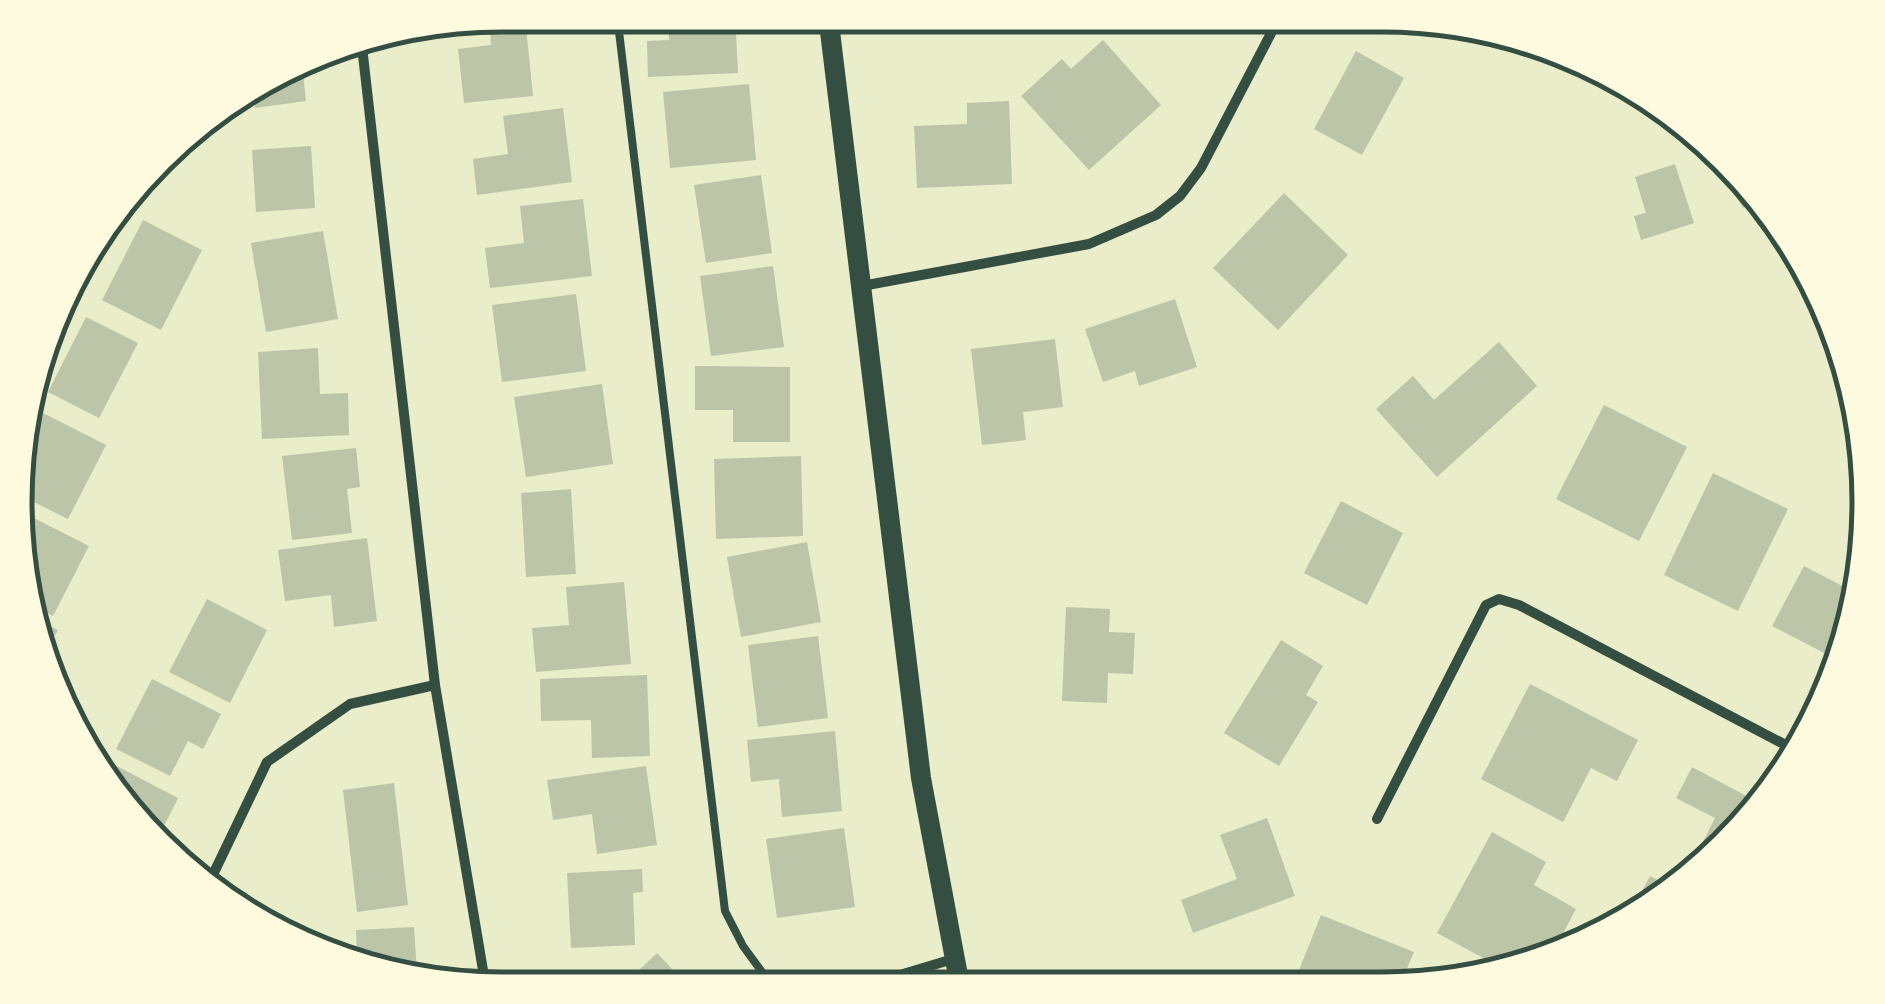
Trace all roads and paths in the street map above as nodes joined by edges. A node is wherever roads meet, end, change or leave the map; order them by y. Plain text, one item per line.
1 (620, 32) edge
2 (830, 32) edge
3 (1272, 32) edge
4 (363, 53) edge
5 (862, 286) junction
6 (435, 686) junction
7 (1785, 745) edge
8 (1377, 819) dead end
9 (214, 872) edge
10 (954, 959) junction
11 (483, 971) edge
12 (762, 972) edge
13 (910, 972) edge
14 (957, 972) edge

1 - 12 lane
2 - 5 main road
3 - 5 street
4 - 6 street
5 - 10 main road
6 - 9 street
6 - 11 street
7 - 8 street
10 - 13 street
10 - 14 main road

